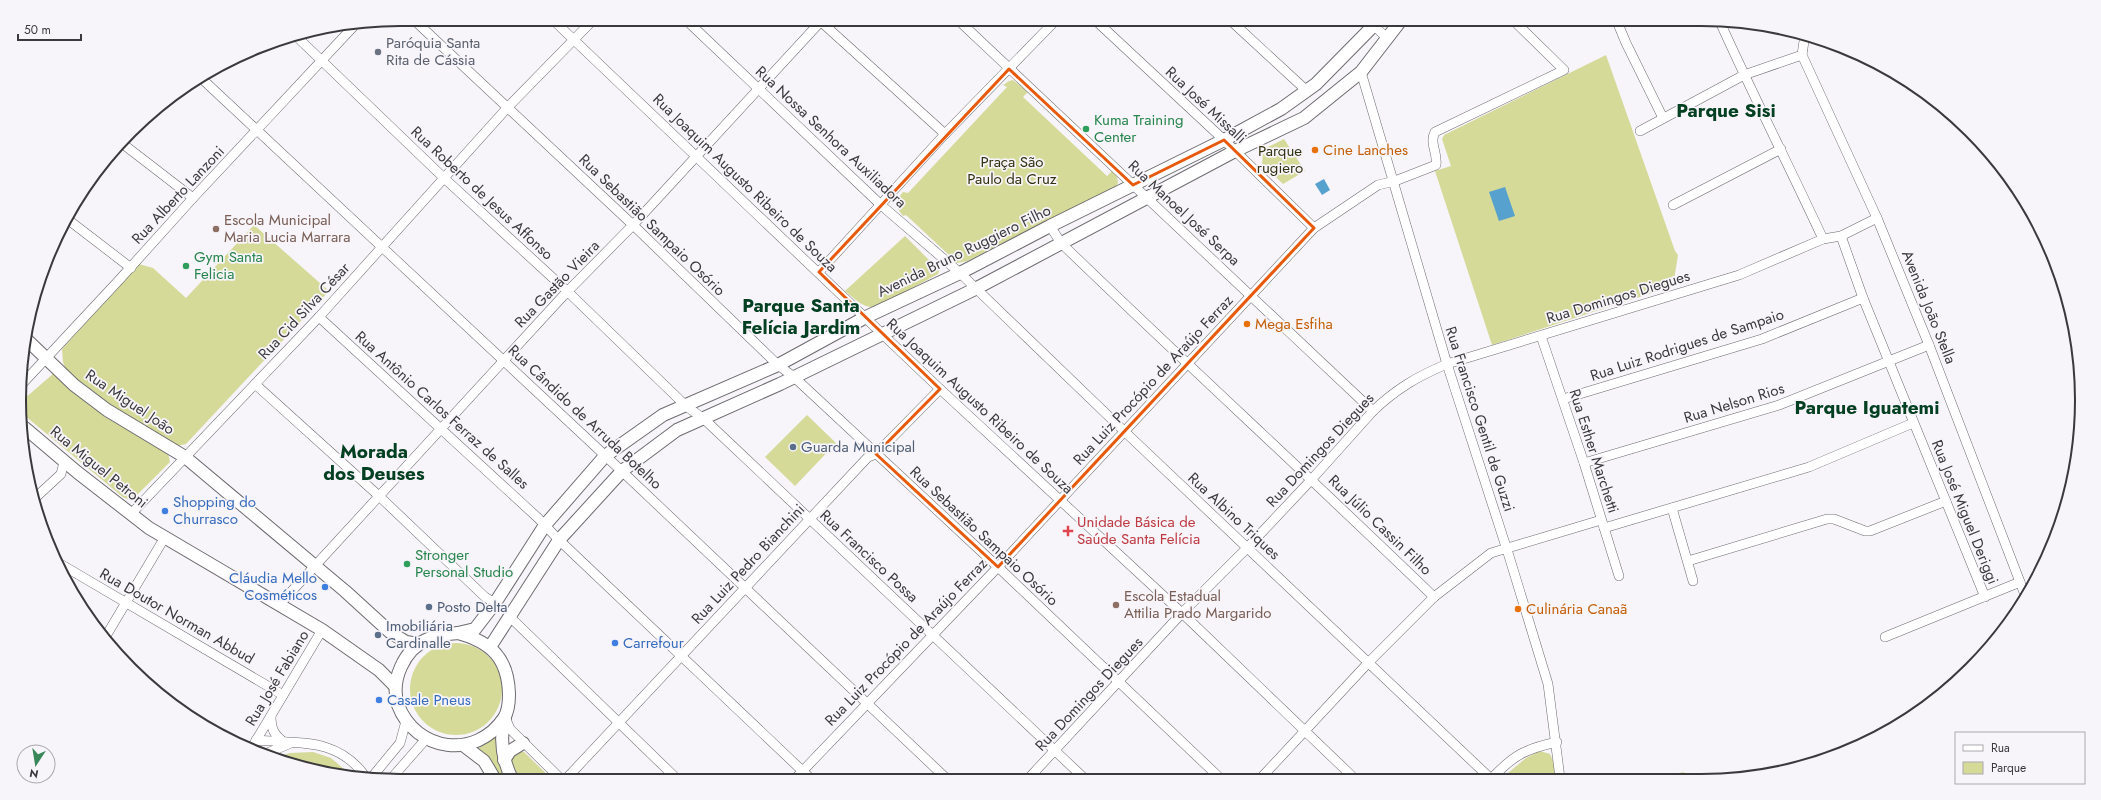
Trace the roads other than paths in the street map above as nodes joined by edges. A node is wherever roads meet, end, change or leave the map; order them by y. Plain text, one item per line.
1 (420, 26) edge
2 (559, 26) edge
3 (587, 26) edge
4 (692, 26) edge
5 (815, 26) edge
6 (828, 26) edge
7 (964, 26) edge
8 (1050, 26) edge
9 (1102, 26) edge
10 (1237, 26) edge
11 (1370, 26) edge
12 (1377, 26) edge
13 (1396, 26) edge
14 (1519, 26) edge
15 (1619, 26) edge
16 (1722, 27) edge
17 (351, 29) edge
18 (1387, 38) junction
19 (300, 40) edge
20 (574, 40) junction
21 (1804, 41) edge
22 (1802, 55) junction
23 (322, 61) junction
24 (1009, 69) junction
25 (1361, 72) junction
26 (1744, 75) junction
27 (205, 81) edge
28 (758, 88) junction
29 (1307, 91) junction
30 (507, 108) junction
31 (1663, 118) junction
32 (257, 130) junction
33 (1640, 131) dead end
34 (945, 134) junction
35 (1224, 140) junction
36 (126, 146) edge
37 (1781, 149) junction
38 (1235, 151) junction
39 (697, 156) junction
40 (444, 178) junction
41 (1394, 181) junction
42 (1133, 185) junction
43 (193, 198) junction
44 (1147, 198) junction
45 (882, 205) junction
46 (1673, 205) dead end
47 (1877, 218) junction
48 (71, 222) edge
49 (633, 225) junction
50 (1050, 226) junction
51 (1314, 228) junction
52 (1841, 236) junction
53 (1823, 239) junction
54 (1061, 243) junction
55 (382, 246) junction
56 (131, 268) junction
57 (819, 272) junction
58 (960, 273) junction
59 (975, 289) junction
60 (567, 291) junction
61 (1252, 296) junction
62 (1863, 298) junction
63 (319, 317) junction
64 (866, 317) junction
65 (881, 333) junction
66 (1541, 336) junction
67 (30, 343) edge
68 (1929, 345) junction
69 (47, 358) junction
70 (1890, 359) junction
71 (504, 361) junction
72 (1186, 364) junction
73 (1447, 364) junction
74 (778, 365) junction
75 (794, 377) junction
76 (27, 379) edge
77 (255, 384) junction
78 (940, 389) junction
79 (1563, 399) junction
80 (686, 406) junction
81 (1373, 411) junction
82 (704, 419) junction
83 (1913, 423) junction
84 (442, 428) junction
85 (27, 430) edge
86 (1124, 431) junction
87 (876, 454) junction
88 (605, 456) junction
89 (185, 457) junction
90 (64, 462) junction
91 (1584, 463) junction
92 (622, 471) junction
93 (77, 472) junction
94 (61, 474) junction
95 (1312, 479) junction
96 (38, 495) edge
97 (379, 496) junction
98 (1060, 500) junction
99 (1946, 501) junction
100 (1672, 508) junction
101 (131, 514) junction
102 (809, 519) junction
103 (1602, 524) junction
104 (545, 525) junction
105 (165, 537) junction
106 (559, 540) junction
107 (1248, 548) junction
108 (1507, 548) junction
109 (1688, 561) junction
110 (314, 566) junction
111 (66, 567) edge
112 (998, 567) junction
113 (1619, 576) dead end
114 (1693, 581) dead end
115 (2020, 582) junction
116 (744, 587) junction
117 (2023, 590) edge
118 (1434, 597) junction
119 (1985, 597) junction
120 (126, 603) junction
121 (495, 603) junction
122 (279, 605) junction
123 (1182, 613) junction
124 (509, 616) junction
125 (322, 630) junction
126 (108, 633) edge
127 (458, 633) junction
128 (932, 634) junction
129 (1885, 637) dead end
130 (418, 644) junction
131 (490, 647) junction
132 (681, 655) junction
133 (1368, 663) junction
134 (1119, 683) junction
135 (395, 686) junction
136 (283, 695) junction
137 (868, 704) junction
138 (271, 716) junction
139 (505, 717) junction
140 (406, 721) junction
141 (617, 722) junction
142 (1304, 730) junction
143 (426, 739) junction
144 (256, 740) junction
145 (289, 742) junction
146 (1557, 742) junction
147 (523, 743) junction
148 (254, 744) edge
149 (463, 745) junction
150 (271, 751) edge
151 (1055, 751) junction
152 (504, 760) junction
153 (803, 771) junction
154 (361, 772) edge
155 (375, 773) edge
156 (395, 774) edge
157 (492, 774) edge
158 (510, 774) edge
159 (556, 774) edge
160 (569, 774) edge
161 (672, 774) edge
162 (800, 774) edge
163 (806, 774) edge
164 (942, 774) edge
165 (1034, 774) edge
166 (1080, 774) edge
167 (1216, 774) edge
168 (1264, 774) edge
169 (1350, 774) edge
170 (1487, 774) edge
171 (1496, 774) edge
172 (1560, 774) edge

1 - 30 street, Rua Sebastião Sampaio Osório
2 - 20 street, Rua Joaquim Augusto Ribeiro de Souza
3 - 20 street, Rua Cid Silva César
4 - 28 street, Rua Nossa Senhora Auxiliadora
5 - 28 street, Rua Gastão Vieira
6 - 34 street
7 - 24 street, Rua Manoel José Serpa
8 - 24 street
9 - 35 street, Rua José Missalli
10 - 29 street
11 - 29 main road, Avenida Bruno Ruggiero Filho
12 - 18 street
13 - 18 main road
14 - 41 street, Rua Luiz Procópio de Araújo Ferraz
15 - 31 street
16 - 26 street
17 - 23 street, Rua Alberto Lanzoni
18 - 25 main road
19 - 23 street, Rua Roberto de Jesus Affonso
20 - 30 street, Rua Cid Silva César
20 - 39 street, Rua Joaquim Augusto Ribeiro de Souza
21 - 22 street
22 - 26 street
22 - 47 street, Avenida João Stella
23 - 32 street, Rua Alberto Lanzoni
23 - 40 street, Rua Roberto de Jesus Affonso
24 - 34 street
24 - 42 street, Rua Manoel José Serpa
25 - 38 main road
25 - 41 street, Rua Francisco Gentil de Guzzi
26 - 31 street
26 - 37 street
27 - 32 street, Rua Cândido de Arruda Botelho
28 - 39 street, Rua Gastão Vieira
28 - 45 street, Rua Nossa Senhora Auxiliadora
29 - 35 main road, Avenida Bruno Ruggiero Filho
30 - 40 street, Rua Cid Silva César
30 - 49 street, Rua Sebastião Sampaio Osório
31 - 33 street
32 - 43 street, Rua Alberto Lanzoni
32 - 55 street, Rua Cândido de Arruda Botelho
34 - 45 street
35 - 38 street, Rua José Missalli
35 - 42 main road, Avenida Bruno Ruggiero Filho
36 - 43 street
37 - 46 street
37 - 53 street
38 - 44 main road
38 - 51 street, Rua José Missalli
39 - 49 street, Rua Gastão Vieira
39 - 57 street, Rua Joaquim Augusto Ribeiro de Souza
40 - 55 street, Rua Cid Silva César
40 - 60 street, Rua Roberto de Jesus Affonso
41 - 51 street, Rua Luiz Procópio de Araújo Ferraz
41 - 73 street, Rua Francisco Gentil de Guzzi
42 - 44 street, Rua Manoel José Serpa
42 - 50 main road, Avenida Bruno Ruggiero Filho
43 - 56 street, Rua Alberto Lanzoni
44 - 54 main road
44 - 61 street, Rua Manoel José Serpa
45 - 57 street
45 - 58 street, Rua Nossa Senhora Auxiliadora
47 - 52 street, Rua Domingos Diegues
47 - 68 street, Avenida João Stella
48 - 56 street
49 - 60 street, Rua Gastão Vieira
49 - 74 street, Rua Sebastião Sampaio Osório
50 - 54 street, Rua Júlio Cassin Filho
50 - 58 main road, Avenida Bruno Ruggiero Filho
51 - 61 street, Rua Luiz Procópio de Araújo Ferraz
52 - 53 street, Rua Domingos Diegues
52 - 62 street, Rua José Miguel Deriggi
53 - 66 street, Rua Domingos Diegues
54 - 59 main road
54 - 72 street, Rua Júlio Cassin Filho
55 - 63 street, Rua Cid Silva César
55 - 71 street, Rua Cândido de Arruda Botelho
56 - 69 street, Rua Alberto Lanzoni
57 - 64 street, Rua Joaquim Augusto Ribeiro de Souza
58 - 59 street, Rua Albino Triques
58 - 64 main road, Avenida Bruno Ruggiero Filho
59 - 65 main road
59 - 86 street, Rua Albino Triques
60 - 71 street, Rua Gastão Vieira
60 - 80 street, Rua Roberto de Jesus Affonso
61 - 72 street, Rua Luiz Procópio de Araújo Ferraz
61 - 81 street, Rua Manoel José Serpa
62 - 70 street, Rua José Miguel Deriggi
62 - 79 street, Rua Luiz Rodrigues de Sampaio
63 - 77 street, Rua Cid Silva César
63 - 84 street, Rua Antônio Carlos Ferraz de Salles
64 - 65 street, Rua Joaquim Augusto Ribeiro de Souza
64 - 74 main road, Avenida Bruno Ruggiero Filho
65 - 75 main road
65 - 78 street, Rua Joaquim Augusto Ribeiro de Souza
66 - 73 street, Rua Domingos Diegues
66 - 79 street, Rua Esther Marchetti
67 - 69 main road, Rua Miguel João
68 - 70 street, Rua Nelson Rios
68 - 115 street, Avenida João Stella
69 - 76 street, Rua Alberto Lanzoni
69 - 89 main road, Rua Miguel João
70 - 83 street, Rua José Miguel Deriggi
70 - 91 street, Rua Nelson Rios
71 - 84 street, Rua Gastão Vieira
71 - 88 street, Rua Cândido de Arruda Botelho
72 - 86 street, Rua Luiz Procópio de Araújo Ferraz
72 - 95 street, Rua Júlio Cassin Filho
73 - 81 street, Rua Domingos Diegues
73 - 108 street, Rua Francisco Gentil de Guzzi
74 - 75 street, Rua Sebastião Sampaio Osório
74 - 80 main road, Avenida Bruno Ruggiero Filho
75 - 82 main road
75 - 87 street, Rua Sebastião Sampaio Osório
77 - 89 street, Rua Cid Silva César
77 - 97 street
78 - 87 street, Rua Luiz Pedro Bianchini
78 - 98 street, Rua Joaquim Augusto Ribeiro de Souza
79 - 91 street, Rua Esther Marchetti
80 - 82 street, Rua Roberto de Jesus Affonso
80 - 88 main road, Avenida Bruno Ruggiero Filho
81 - 95 street, Rua Domingos Diegues
82 - 92 main road
82 - 102 street, Rua Francisco Possa
83 - 99 street, Rua José Miguel Deriggi
83 - 100 street
84 - 97 street, Rua Gastão Vieira
84 - 104 street, Rua Antônio Carlos Ferraz de Salles
85 - 90 main road, Rua Miguel Petroni
86 - 98 street, Rua Luiz Procópio de Araújo Ferraz
86 - 107 street, Rua Albino Triques
87 - 102 street, Rua Luiz Pedro Bianchini
87 - 112 street, Rua Sebastião Sampaio Osório
88 - 92 street, Rua Cândido de Arruda Botelho
88 - 104 main road, Avenida Bruno Ruggiero Filho
89 - 101 street, Rua Cid Silva César
89 - 110 main road, Rua Miguel João
90 - 93 main road, Rua Miguel Petroni
90 - 94 street
91 - 103 street, Rua Esther Marchetti
92 - 106 main road
92 - 116 street, Rua Cândido de Arruda Botelho
93 - 94 street
93 - 101 main road, Rua Miguel Petroni
94 - 96 street
95 - 107 street, Rua Domingos Diegues
95 - 118 street, Rua Júlio Cassin Filho
97 - 110 street, Rua Gastão Vieira
97 - 121 street
98 - 112 street, Rua Luiz Procópio de Araújo Ferraz
98 - 123 street, Rua Joaquim Augusto Ribeiro de Souza
99 - 109 street
99 - 119 street, Rua José Miguel Deriggi
100 - 103 street
100 - 109 street
101 - 105 main road, Rua Miguel Petroni
102 - 116 street, Rua Luiz Pedro Bianchini
102 - 128 street, Rua Francisco Possa
103 - 108 street
103 - 113 street, Rua Esther Marchetti
104 - 106 street, Rua Antônio Carlos Ferraz de Salles
104 - 121 main road, Avenida Bruno Ruggiero Filho
105 - 120 street
105 - 122 main road, Rua Miguel Petroni
106 - 124 main road
106 - 132 street, Rua Antônio Carlos Ferraz de Salles
107 - 123 street, Rua Domingos Diegues
107 - 133 street, Rua Albino Triques
108 - 118 street
108 - 146 street, Rua Francisco Gentil de Guzzi
109 - 114 street
110 - 122 street, Rua Gastão Vieira
110 - 130 main road, Rua Miguel João
111 - 120 street, Rua Doutor Norman Abbud
112 - 128 street, Rua Luiz Procópio de Araújo Ferraz
112 - 134 street, Rua Sebastião Sampaio Osório
115 - 117 street, Avenida João Stella
115 - 119 street
116 - 132 street, Rua Luiz Pedro Bianchini
116 - 137 street, Rua Cândido de Arruda Botelho
118 - 133 street
119 - 129 street
120 - 126 street
120 - 136 street, Rua Doutor Norman Abbud
121 - 127 main road, Avenida Bruno Ruggiero Filho
122 - 125 main road, Rua Miguel Petroni
123 - 134 street, Rua Domingos Diegues
123 - 142 street, Rua Joaquim Augusto Ribeiro de Souza
124 - 131 main road
124 - 141 street
125 - 135 main road, Rua Miguel Petroni
125 - 136 street, Rua José Fabiano
127 - 130 main road
127 - 131 main road
128 - 137 street, Rua Luiz Procópio de Araújo Ferraz
128 - 151 street, Rua Francisco Possa
130 - 135 main road
131 - 139 main road
132 - 141 street, Rua Luiz Pedro Bianchini
132 - 153 street, Rua Antônio Carlos Ferraz de Salles
133 - 142 street
133 - 170 street, Rua Albino Triques
134 - 151 street, Rua Domingos Diegues
134 - 167 street, Rua Sebastião Sampaio Osório
135 - 140 main road
136 - 138 street, Rua José Fabiano
137 - 153 street, Rua Luiz Procópio de Araújo Ferraz
137 - 164 street, Rua Cândido de Arruda Botelho
138 - 144 street, Rua José Fabiano
138 - 145 street
139 - 147 street
139 - 149 main road
139 - 152 main road
140 - 143 main road
140 - 155 street
141 - 160 street, Rua Luiz Pedro Bianchini
141 - 161 street
142 - 168 street
142 - 169 street, Rua Joaquim Augusto Ribeiro de Souza
143 - 149 main road
143 - 156 street
144 - 145 street
144 - 148 street, Rua José Fabiano
145 - 150 street
145 - 154 street
146 - 171 street
146 - 172 street, Rua Francisco Gentil de Guzzi
147 - 152 main road
147 - 159 street
149 - 157 main road
151 - 165 street, Rua Domingos Diegues
151 - 166 street, Rua Francisco Possa
152 - 158 main road
153 - 162 street, Rua Luiz Procópio de Araújo Ferraz
153 - 163 street, Rua Antônio Carlos Ferraz de Salles

